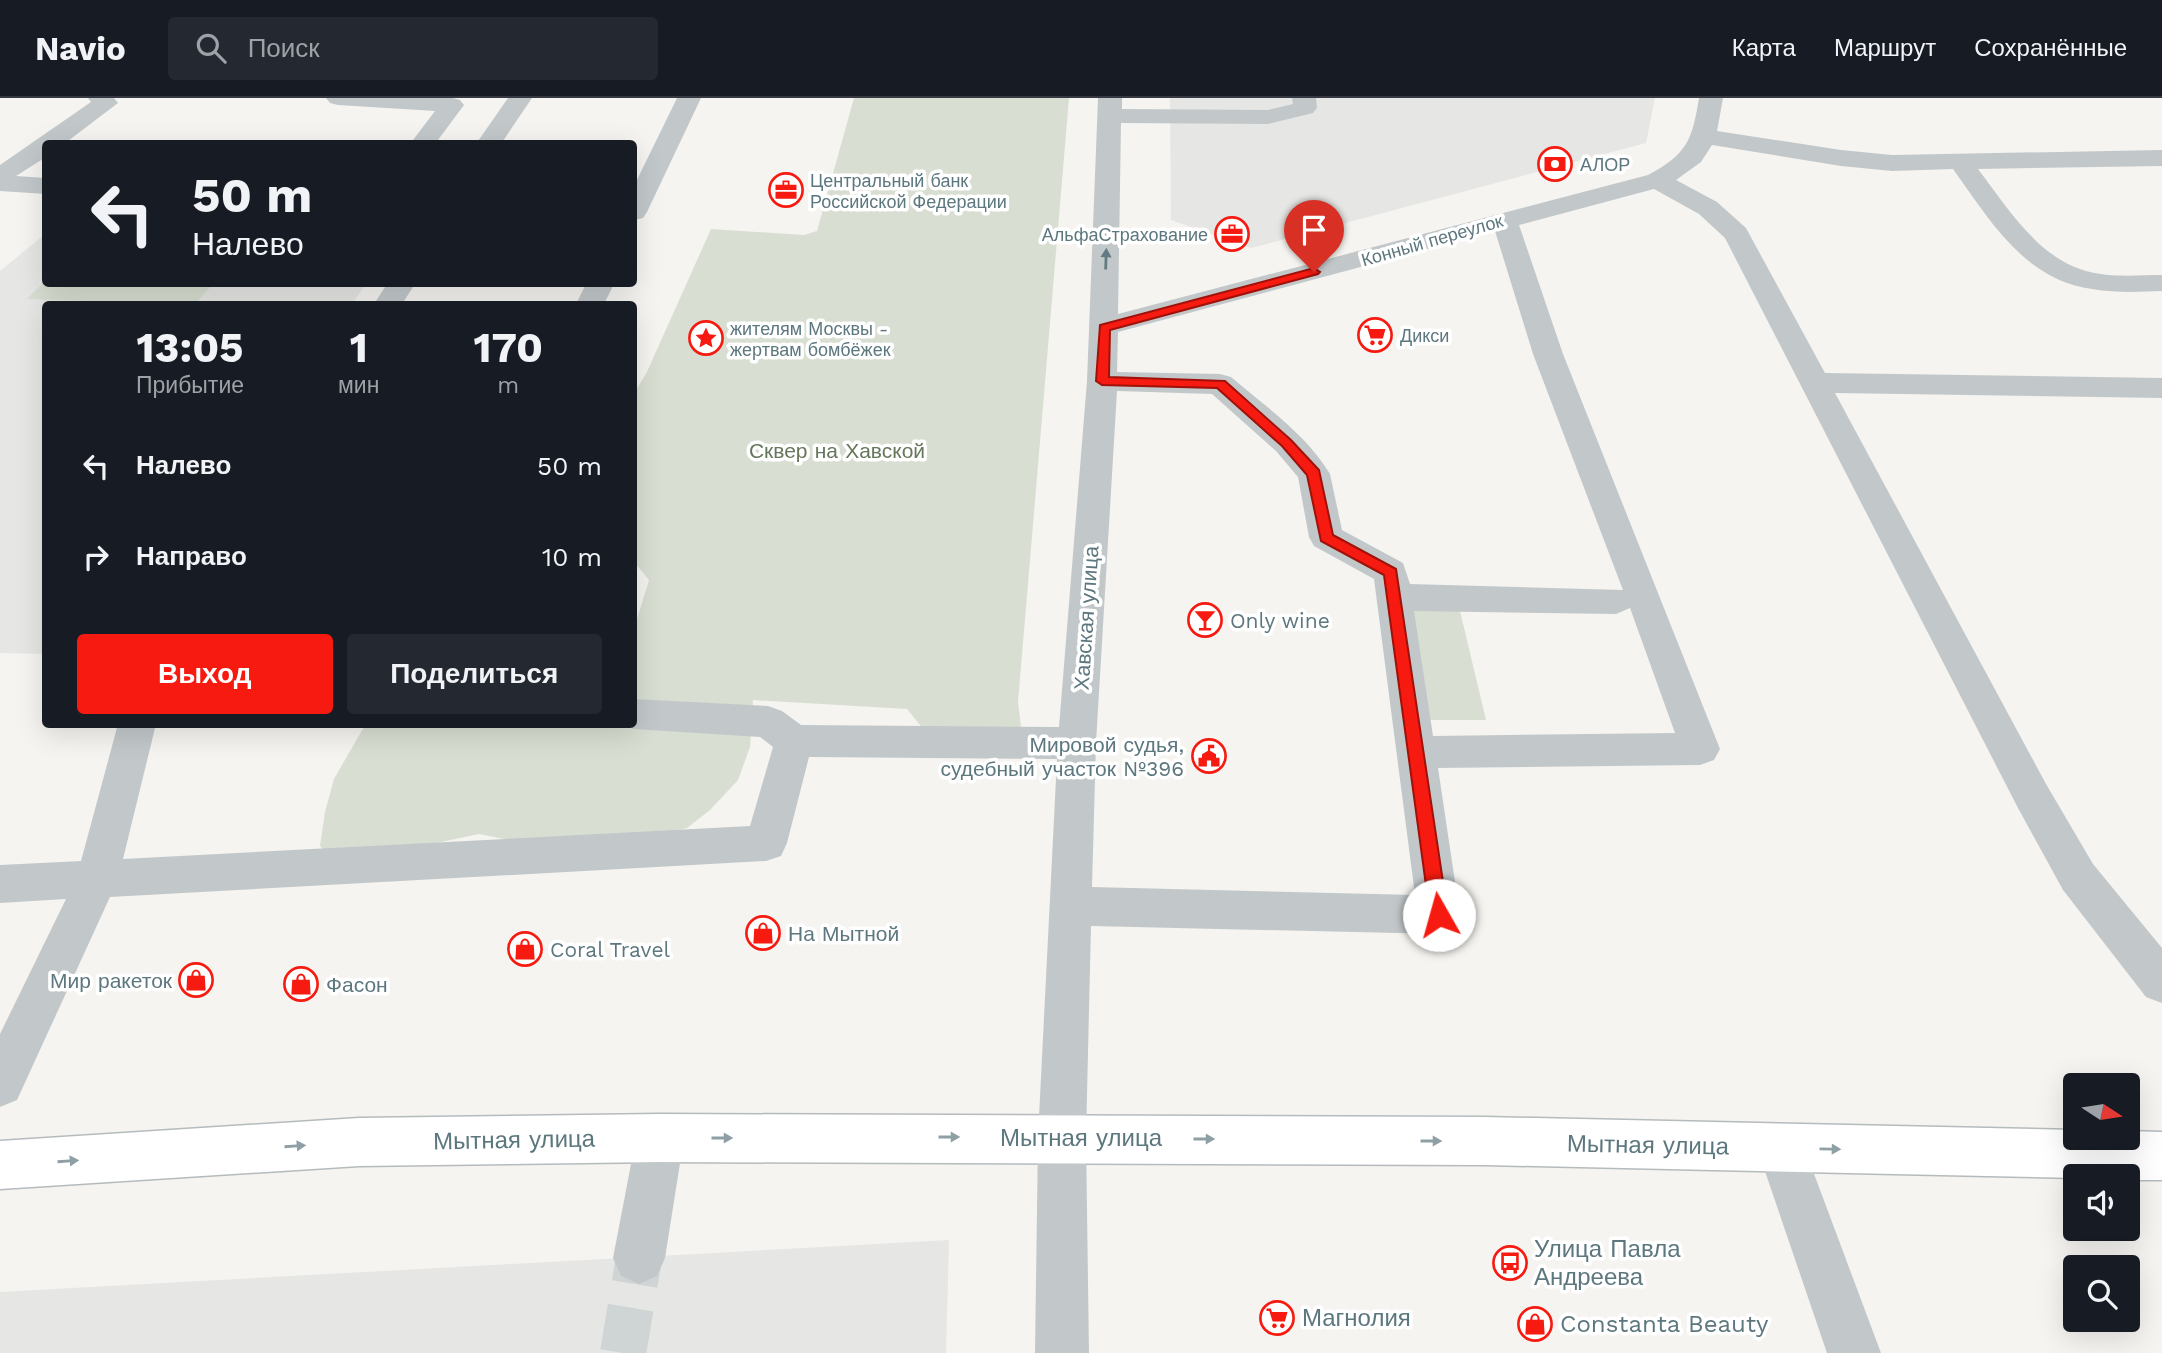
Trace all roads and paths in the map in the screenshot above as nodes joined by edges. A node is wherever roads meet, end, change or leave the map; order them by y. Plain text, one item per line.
1 (338, 98) edge
2 (520, 98) edge
3 (689, 98) edge
4 (1304, 98) edge
5 (1711, 98) edge
6 (106, 100) edge
7 (1110, 107) edge
8 (1705, 136) junction
9 (51, 140) edge
10 (425, 140) edge
11 (491, 140) edge
12 (42, 147) edge
13 (2162, 158) edge
14 (1961, 162) junction
15 (0, 176) edge
16 (1657, 180) junction
17 (0, 183) edge
18 (42, 186) edge
19 (637, 206) edge
20 (1504, 219) junction
21 (2162, 283) edge
22 (1104, 327) junction
23 (1102, 381) junction
24 (1815, 383) junction
25 (2150, 388) edge
26 (2162, 418) edge
27 (1394, 597) junction
28 (1616, 601) dead end
29 (637, 714) edge
30 (136, 728) edge
31 (794, 741) junction
32 (1077, 743) junction
33 (1416, 752) junction
34 (97, 880) junction
35 (0, 884) edge
36 (1070, 906) junction
37 (2162, 982) edge
38 (0, 1084) edge
39 (1062, 1137) junction
40 (660, 1138) junction
41 (1781, 1148) junction
42 (2162, 1156) edge
43 (0, 1165) edge
44 (639, 1258) tunnel mouth
45 (1062, 1353) edge
46 (1854, 1353) edge

1 - 10 street
2 - 11 street
3 - 19 street
4 - 7 street
5 - 8 street, Конный переулок
6 - 9 street
22 -> 7 street, Хавская улица
8 - 14 street
8 - 16 street, Конный переулок
12 - 15 street
13 - 14 street
14 - 21 street
16 - 20 street, Конный переулок
16 - 24 street
17 - 18 street
20 - 22 street, Конный переулок
20 - 33 street
22 - 23 street, Хавская улица
23 - 27 street
23 - 32 street, Хавская улица
24 - 25 street
24 - 37 street
25 - 26 street
27 - 28 street
27 - 33 street
29 - 31 street
30 - 34 street
31 - 32 street
31 - 34 street
32 - 36 street, Хавская улица
33 - 36 street
34 - 35 street
34 - 38 street
36 - 39 street, Хавская улица
40 -> 39 main road, Мытная улица
39 -> 41 main road, Мытная улица
39 - 45 street
43 -> 40 main road, Мытная улица
40 - 44 street
41 -> 42 main road, Мытная улица
41 - 46 street

